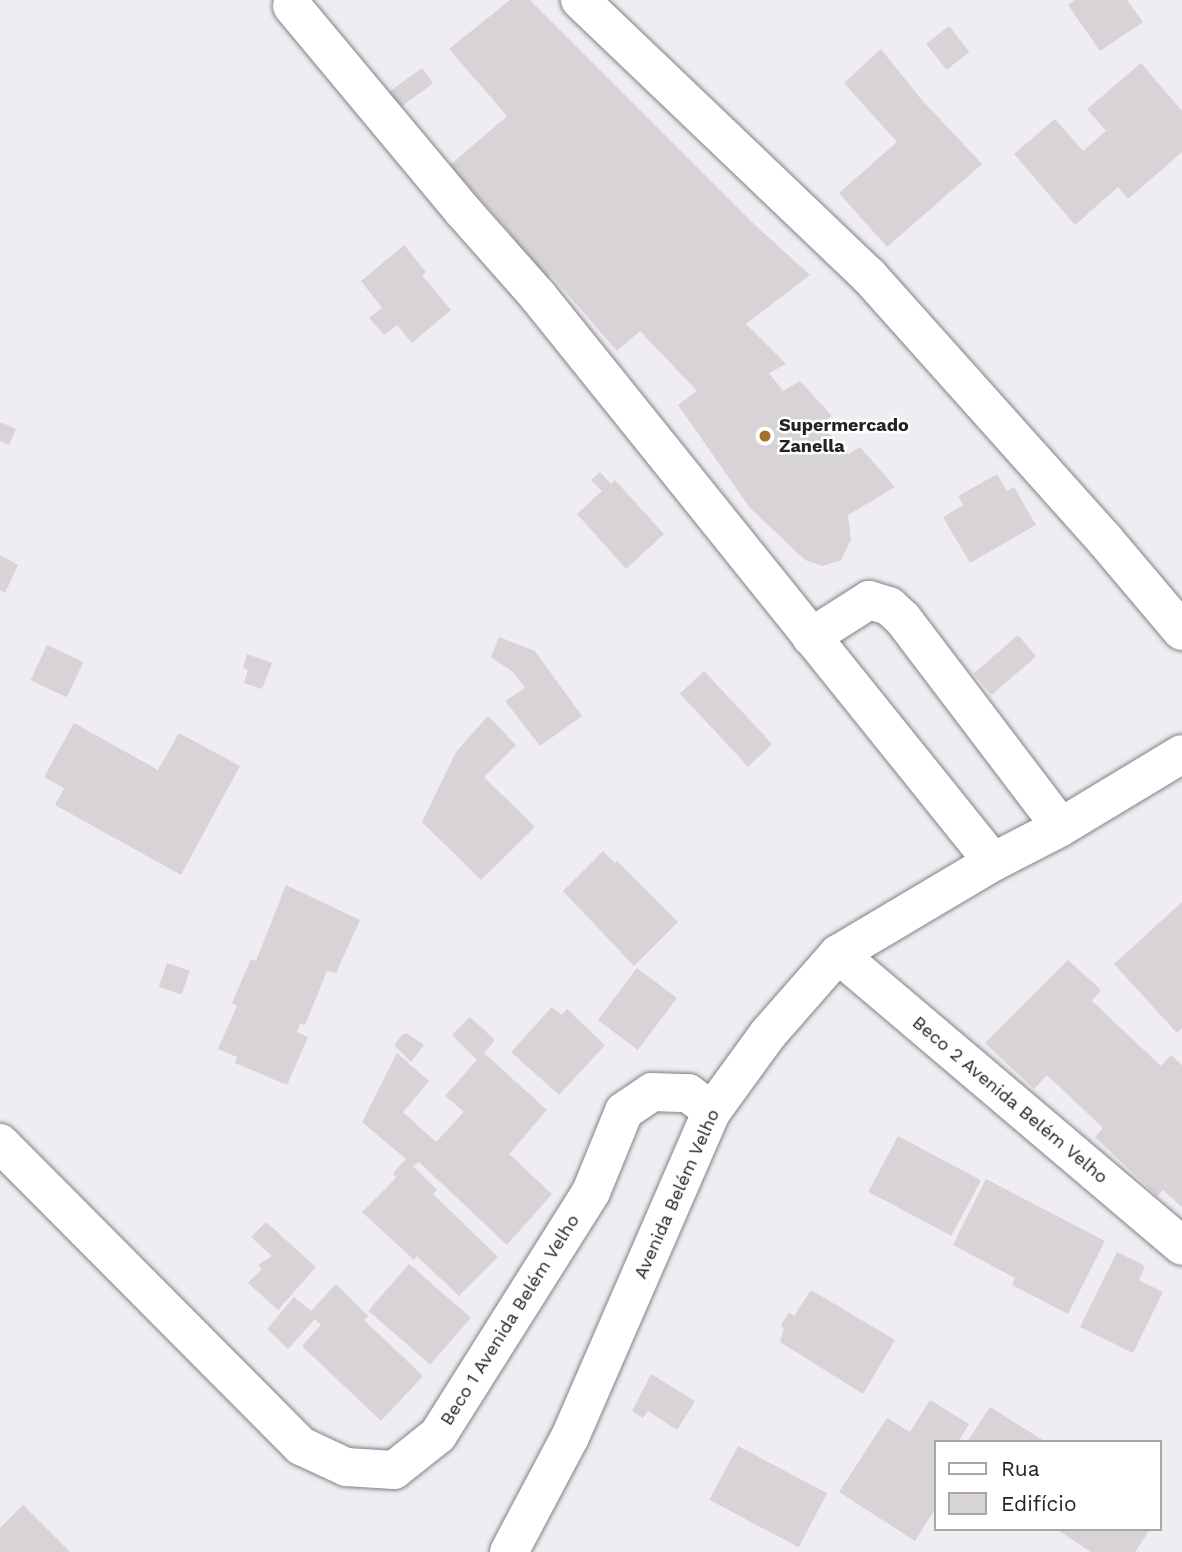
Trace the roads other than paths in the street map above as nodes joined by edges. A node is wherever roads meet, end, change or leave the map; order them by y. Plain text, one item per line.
1 (580, 0) edge
2 (292, 6) dead end
3 (1182, 631) edge
4 (811, 637) junction
5 (1182, 754) edge
6 (1061, 827) junction
7 (993, 862) junction
8 (838, 954) junction
9 (712, 1111) junction
10 (0, 1143) edge
11 (1182, 1246) edge
12 (509, 1552) edge

1 - 3 street
2 - 4 street
4 - 6 street
4 - 7 street
5 - 6 street, Avenida Belém Velho
6 - 7 street, Avenida Belém Velho
7 - 8 street, Avenida Belém Velho
8 - 9 street, Avenida Belém Velho
8 - 11 street, Beco 2 Avenida Belém Velho
9 - 10 street, Beco 1 Avenida Belém Velho
9 - 12 street, Avenida Belém Velho

